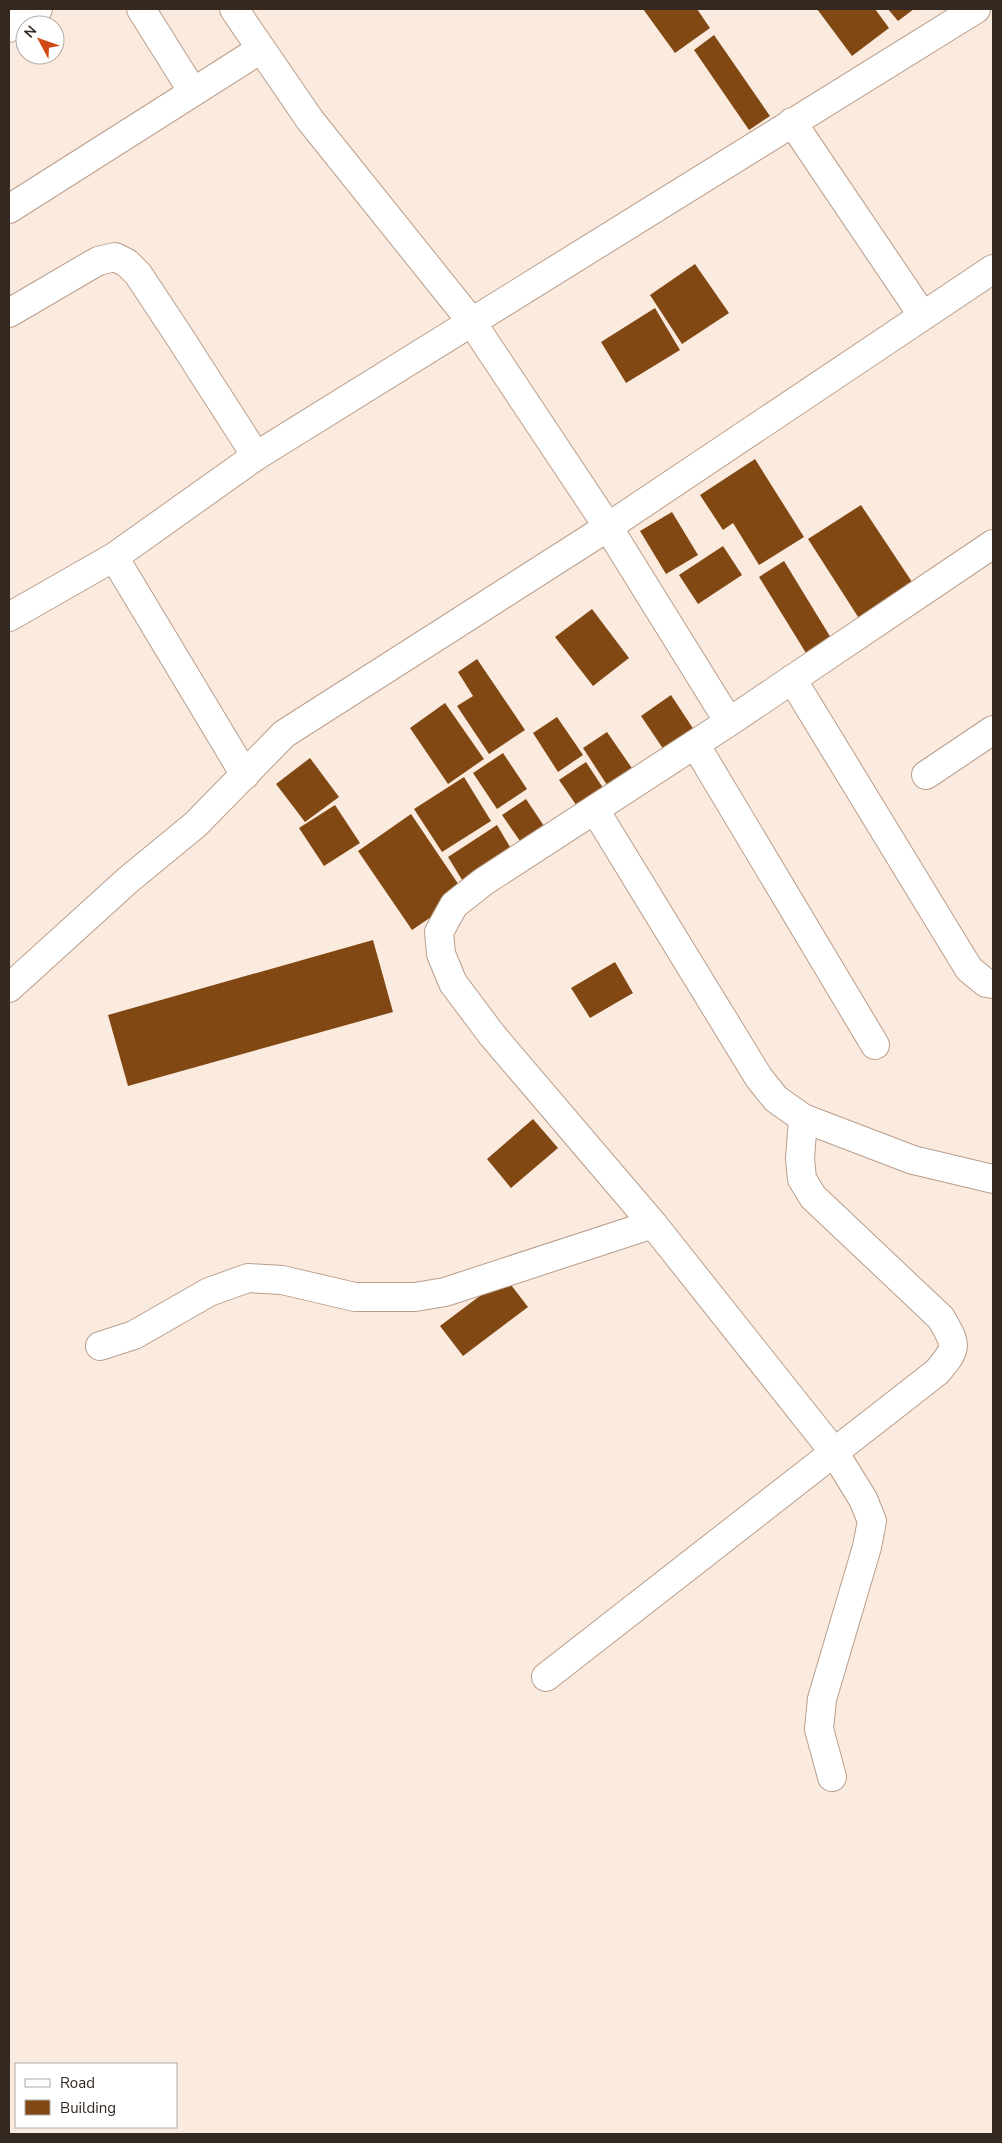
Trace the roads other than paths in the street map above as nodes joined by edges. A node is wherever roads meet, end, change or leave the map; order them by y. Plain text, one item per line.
1 (38, 9) edge
2 (141, 9) edge
3 (234, 9) edge
4 (976, 9) edge
5 (9, 28) edge
6 (261, 49) junction
7 (193, 92) junction
8 (792, 122) junction
9 (9, 209) edge
10 (993, 269) edge
11 (9, 313) edge
12 (923, 316) junction
13 (471, 321) junction
14 (256, 456) junction
15 (608, 527) junction
16 (993, 544) edge
17 (114, 557) junction
18 (9, 617) edge
19 (792, 679) junction
20 (729, 722) junction
21 (993, 730) edge
22 (695, 744) junction
23 (245, 775) junction
24 (926, 775) dead end
25 (595, 810) junction
26 (993, 984) edge
27 (9, 988) edge
28 (875, 1045) dead end
29 (803, 1118) junction
30 (993, 1179) edge
31 (653, 1224) junction
32 (100, 1346) dead end
33 (834, 1452) junction
34 (546, 1677) dead end
35 (832, 1777) dead end

1 - 5 street
2 - 7 street
3 - 6 street
4 - 8 street
6 - 7 street
6 - 13 street
7 - 9 street
8 - 12 street
8 - 13 street
10 - 12 street
11 - 14 street
12 - 15 street
13 - 14 street
13 - 15 street
14 - 17 street
15 - 20 street
15 - 23 street
16 - 19 street
17 - 18 street
17 - 23 street
19 - 20 street
19 - 26 street
20 - 22 street
21 - 24 street
22 - 25 street
22 - 28 street
23 - 27 street
25 - 29 street
25 - 31 street
29 - 30 street
29 - 33 street
31 - 32 street
31 - 33 street
33 - 34 street
33 - 35 street

